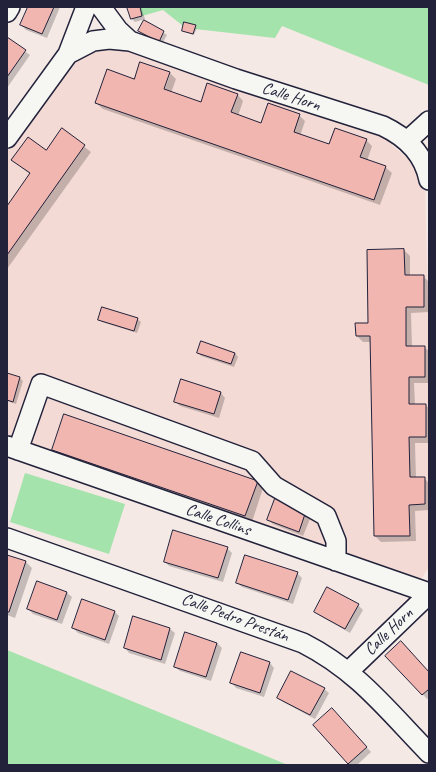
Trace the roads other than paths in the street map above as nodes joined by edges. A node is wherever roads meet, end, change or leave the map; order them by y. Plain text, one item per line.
1 (10, 7) edge
2 (86, 7) edge
3 (101, 7) edge
4 (7, 12) edge
5 (130, 41) junction
6 (68, 54) junction
7 (429, 120) edge
8 (7, 138) edge
9 (407, 141) junction
10 (429, 180) edge
11 (13, 448) edge
12 (7, 538) edge
13 (336, 560) junction
14 (429, 593) edge
15 (349, 671) junction
16 (429, 753) edge

1 - 4 street
2 - 6 street
3 - 5 street, Calle Horn
5 - 6 street, Calle Horn
5 - 9 street, Calle Horn
6 - 8 street
7 - 9 street
9 - 10 street, Calle Horn
11 - 13 street, Calle Collins
11 - 13 street
12 - 15 street, Calle Pedro Prestán
13 - 14 street, Calle Collins
14 - 15 street, Calle Horn
15 - 16 street, Calle Pedro Prestán

